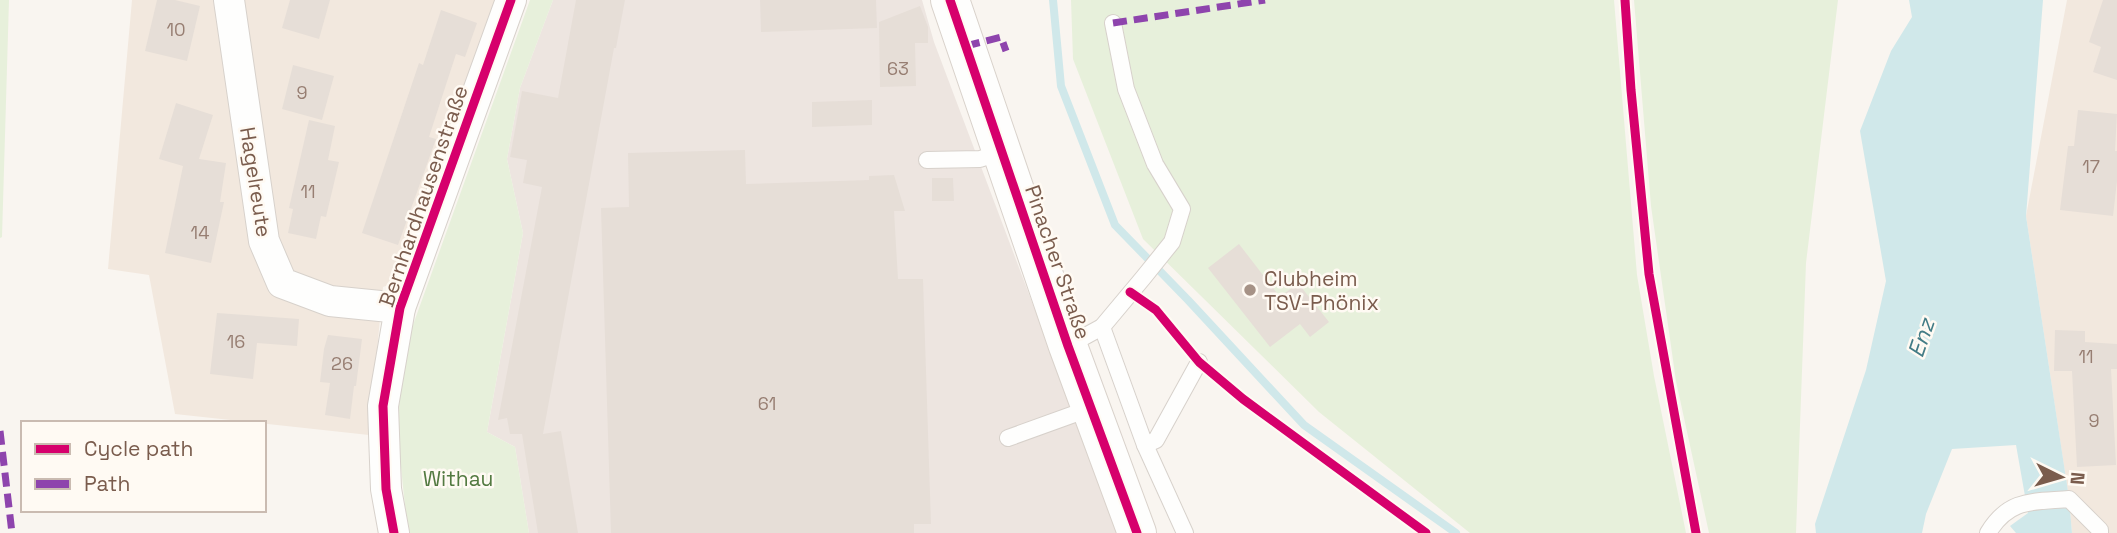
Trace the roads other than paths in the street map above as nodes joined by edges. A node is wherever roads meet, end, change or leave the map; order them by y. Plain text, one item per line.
1 (229, 0) edge
2 (511, 0) edge
3 (950, 0) edge
4 (1113, 23) dead end
5 (1002, 152) junction
6 (927, 160) dead end
7 (400, 308) junction
8 (1102, 327) junction
9 (1068, 346) junction
10 (1199, 362) dead end
11 (1091, 408) junction
12 (1008, 438) dead end
13 (1145, 444) junction
14 (394, 533) edge
15 (1137, 533) edge
16 (1185, 533) edge
17 (1988, 533) edge
18 (2100, 533) edge

1 - 7 street, Hagelreute
2 - 7 street, Bernhardhausenstraße
3 - 5 street, Pinacher Straße
4 - 8 lane
5 - 6 lane
5 - 9 street, Pinacher Straße
7 - 14 street, Bernhardhausenstraße
8 - 9 lane
8 - 13 lane
9 - 11 street, Pinacher Straße
10 - 13 lane
11 - 12 lane
11 - 15 street, Pinacher Straße
13 - 16 lane
17 - 18 lane

